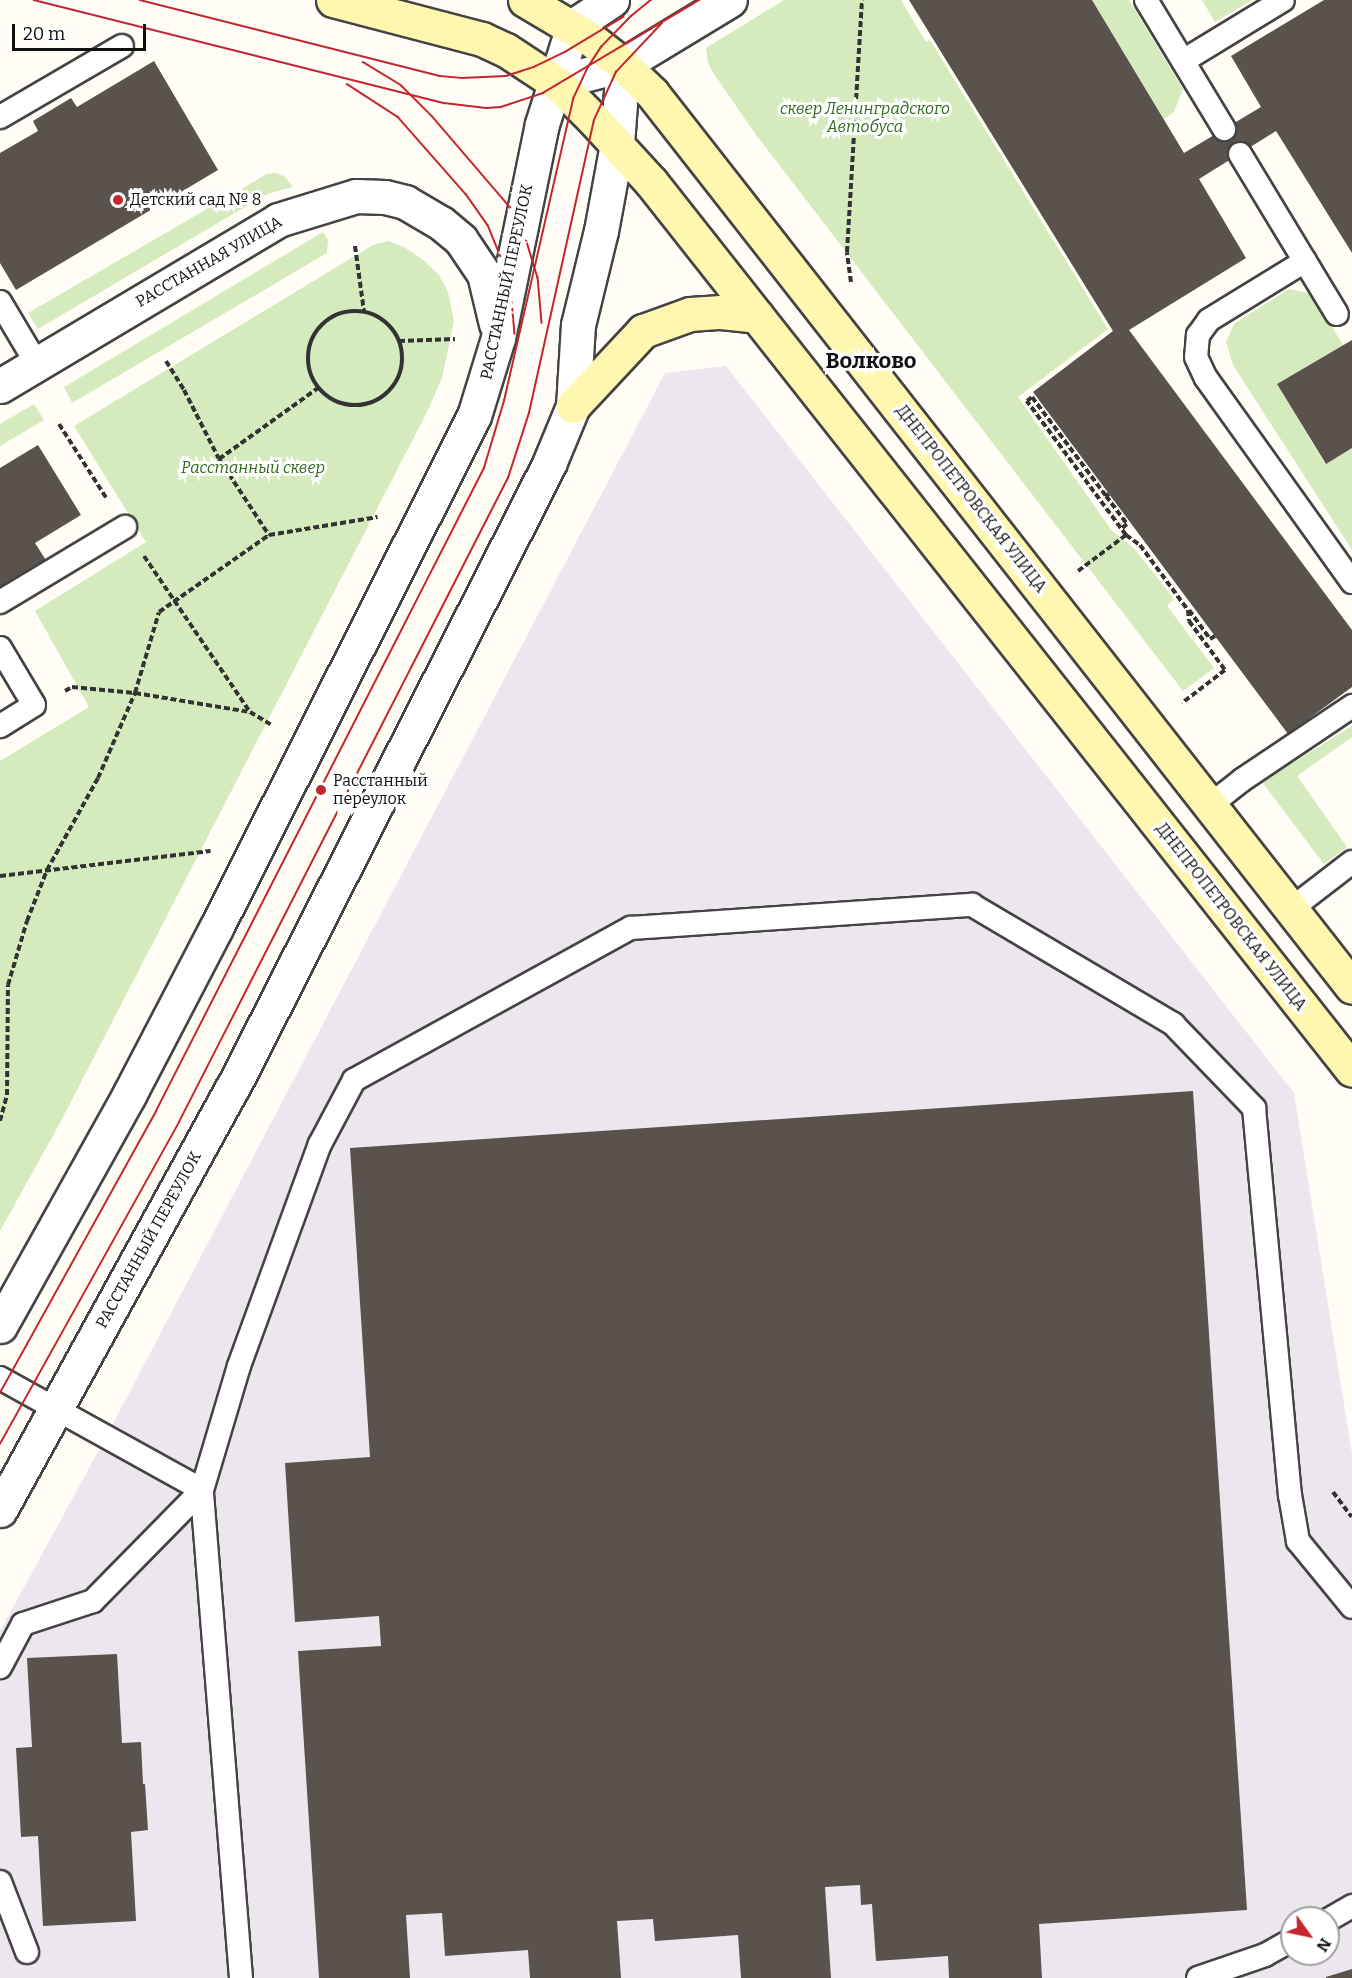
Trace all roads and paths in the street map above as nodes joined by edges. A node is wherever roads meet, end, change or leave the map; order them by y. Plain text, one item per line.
1 (333, 0) edge
2 (525, 0) edge
3 (612, 0) edge
4 (730, 0) edge
5 (862, 0) edge
6 (1146, 0) edge
7 (1283, 0) edge
8 (573, 26) junction
9 (122, 46) dead end
10 (1183, 61) junction
11 (623, 65) junction
12 (556, 82) junction
13 (0, 117) edge
14 (1224, 129) dead end
15 (616, 144) junction
16 (1240, 154) dead end
17 (355, 246) dead end
18 (1305, 261) junction
19 (852, 282) dead end
20 (0, 302) edge
21 (364, 312) junction
22 (1338, 314) dead end
23 (757, 316) junction
24 (498, 338) junction
25 (454, 339) dead end
26 (399, 341) junction
27 (166, 361) dead end
28 (37, 364) junction
29 (0, 386) edge
30 (318, 388) junction
31 (573, 406) junction
32 (59, 424) dead end
33 (219, 459) junction
34 (383, 516) dead end
35 (125, 527) junction
36 (1121, 529) junction
37 (1126, 535) junction
38 (269, 536) junction
39 (1078, 571) dead end
40 (1352, 582) edge
41 (174, 601) junction
42 (0, 602) edge
43 (1188, 610) junction
44 (1215, 636) dead end
45 (0, 648) edge
46 (135, 693) junction
47 (1182, 703) dead end
48 (34, 705) junction
49 (1352, 706) edge
50 (250, 712) junction
51 (0, 726) edge
52 (276, 727) dead end
53 (1209, 806) junction
54 (212, 851) dead end
55 (1352, 862) edge
56 (47, 870) junction
57 (0, 876) edge
58 (1291, 909) junction
59 (1352, 987) edge
60 (1352, 1070) edge
61 (0, 1121) edge
62 (0, 1326) edge
63 (0, 1378) edge
64 (57, 1409) junction
65 (202, 1490) junction
66 (1333, 1492) dead end
67 (0, 1510) edge
68 (1352, 1517) edge
69 (1352, 1606) edge
70 (0, 1667) edge
71 (0, 1882) edge
72 (1280, 1947) edge
73 (27, 1952) dead end
74 (242, 1978) edge
75 (1198, 1978) edge

1 - 12 main road, ДНЕПРОПЕТРОВСКАЯ УЛИЦА
2 - 8 main road, ДНЕПРОПЕТРОВСКАЯ УЛИЦА
3 - 8 street
4 - 11 street
5 - 19 path
6 - 10 lane
7 - 10 lane
8 - 11 main road, ДНЕПРОПЕТРОВСКАЯ УЛИЦА
8 - 12 street, РАССТАННЫЙ ПЕРЕУЛОК
9 - 13 lane
10 - 14 lane
11 - 12 street
11 - 15 street, РАССТАННЫЙ ПЕРЕУЛОК
11 - 53 main road, ДНЕПРОПЕТРОВСКАЯ УЛИЦА
12 - 15 main road, ДНЕПРОПЕТРОВСКАЯ УЛИЦА
12 - 24 street, РАССТАННЫЙ ПЕРЕУЛОК
15 - 23 main road, ДНЕПРОПЕТРОВСКАЯ УЛИЦА
15 - 31 street, РАССТАННЫЙ ПЕРЕУЛОК
16 - 18 lane
17 - 21 path
18 - 22 lane
18 - 40 lane
20 - 28 lane
21 - 26 path
21 - 30 path
23 - 31 main road
23 - 60 main road, ДНЕПРОПЕТРОВСКАЯ УЛИЦА
24 - 28 street, РАССТАННАЯ УЛИЦА
24 - 62 street, РАССТАННЫЙ ПЕРЕУЛОК
25 - 26 path
26 - 30 path
27 - 33 path
28 - 29 street, РАССТАННАЯ УЛИЦА
30 - 33 path
31 - 64 street, РАССТАННЫЙ ПЕРЕУЛОК
32 - 35 path
33 - 38 path
34 - 38 path
35 - 41 path
35 - 42 lane
36 - 36 path
36 - 37 path
37 - 39 path
37 - 43 path
38 - 41 path
41 - 46 path
41 - 50 path
43 - 44 path
43 - 47 path
45 - 48 lane
46 - 48 path
46 - 50 path
46 - 56 path
48 - 51 lane
49 - 53 lane
50 - 52 path
53 - 58 main road, ДНЕПРОПЕТРОВСКАЯ УЛИЦА
54 - 56 path
55 - 58 lane
56 - 57 path
56 - 61 path
58 - 59 main road, ДНЕПРОПЕТРОВСКАЯ УЛИЦА
63 - 64 lane
64 - 65 lane
64 - 67 street, РАССТАННЫЙ ПЕРЕУЛОК
65 - 69 lane
65 - 70 lane
65 - 74 lane
66 - 68 path
71 - 73 lane
72 - 75 lane

